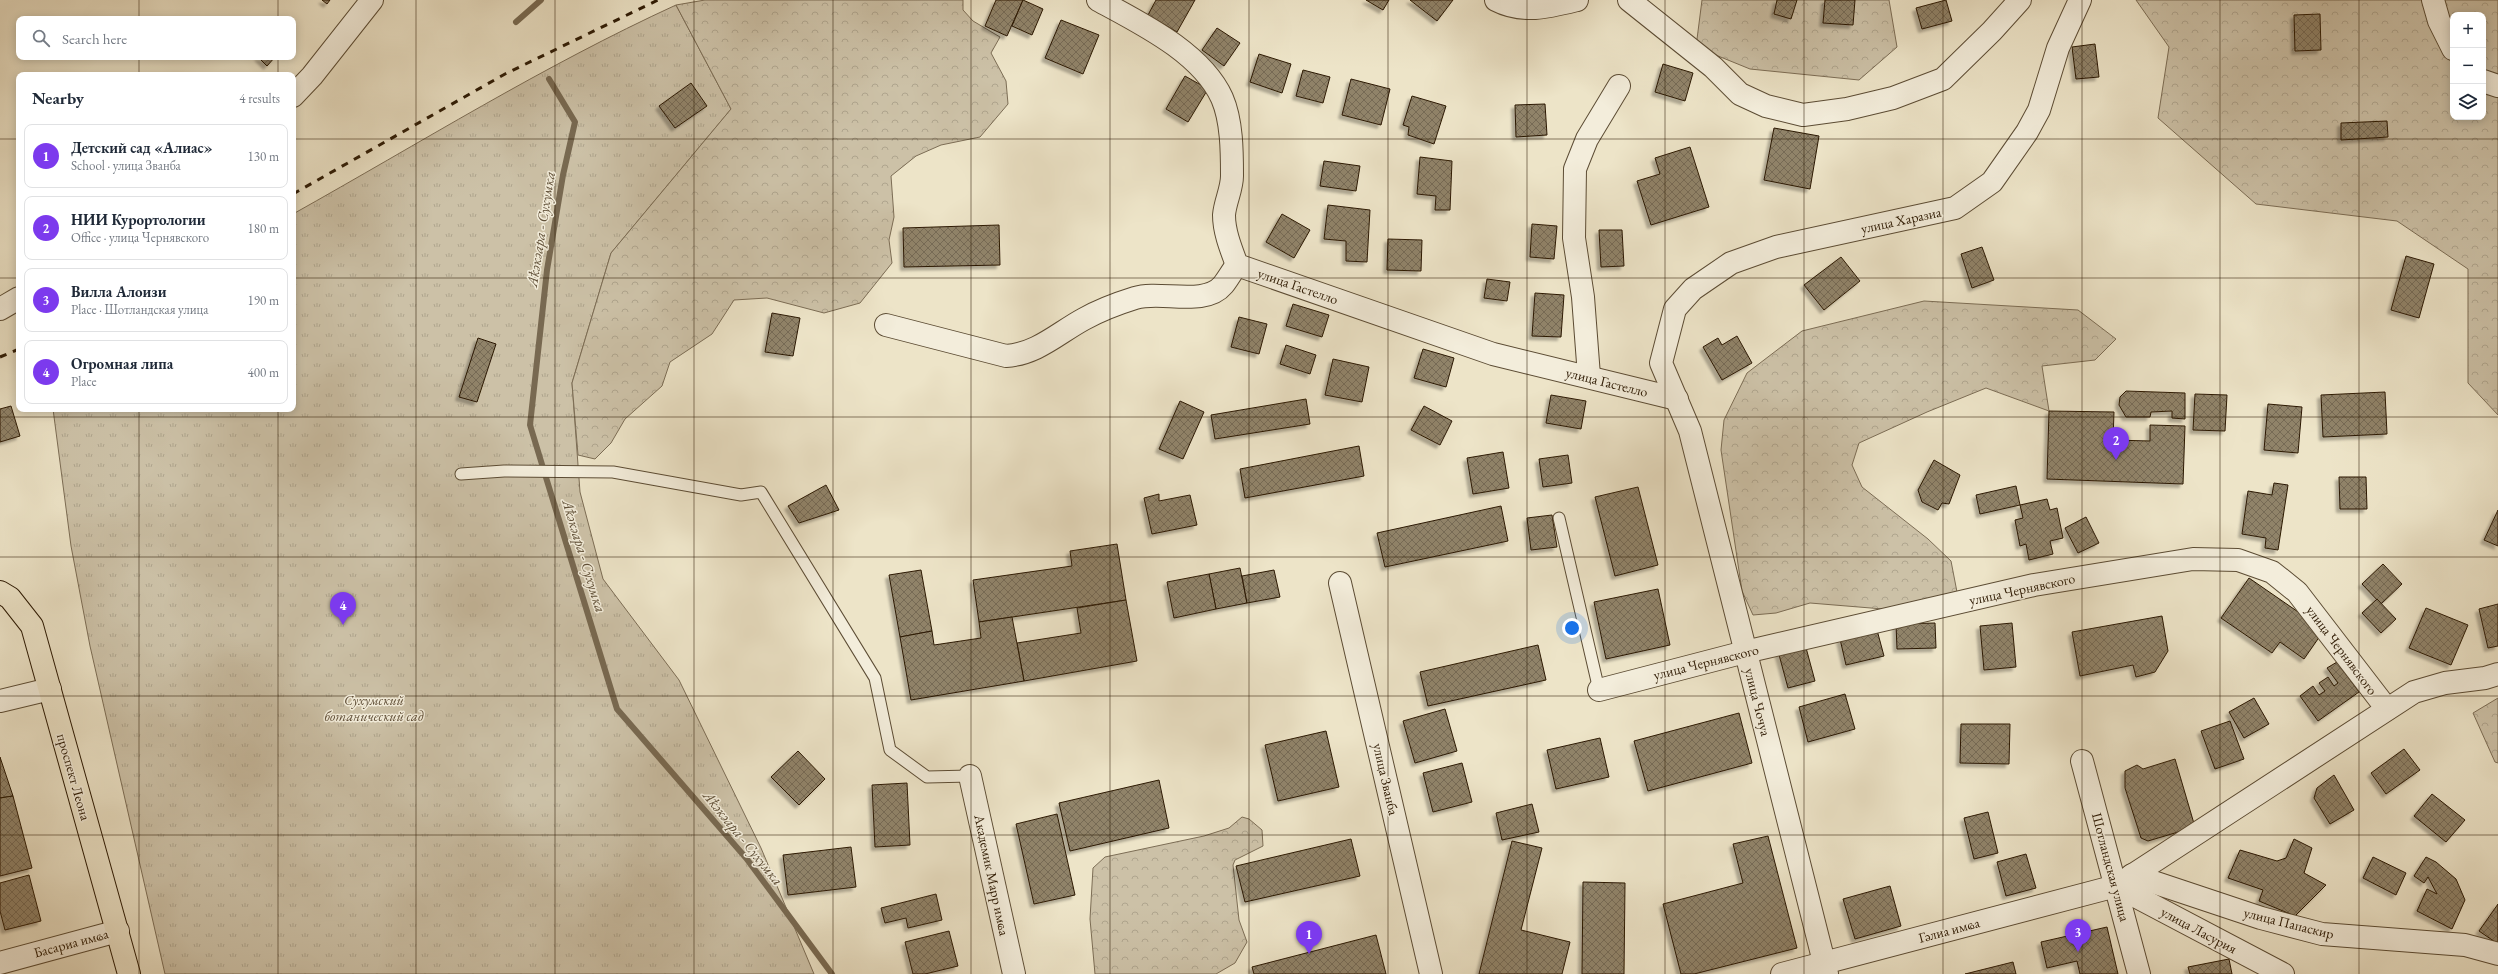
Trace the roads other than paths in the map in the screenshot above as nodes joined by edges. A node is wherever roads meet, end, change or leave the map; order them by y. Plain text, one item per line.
1 (372, 0) edge
2 (1098, 0) edge
3 (1496, 0) edge
4 (1577, 0) edge
5 (1629, 0) edge
6 (2020, 0) edge
7 (2080, 0) edge
8 (2433, 0) edge
9 (2452, 48) edge
10 (2486, 82) edge
11 (1619, 86) dead end
12 (2498, 86) edge
13 (296, 93) edge
14 (1236, 265) junction
15 (16, 300) edge
16 (0, 309) edge
17 (886, 325) dead end
18 (1661, 363) joint
19 (1590, 376) junction
20 (1677, 400) junction
21 (461, 474) dead end
22 (1559, 518) dead end
23 (1340, 583) dead end
24 (0, 592) edge
25 (1745, 652) junction
26 (2498, 674) edge
27 (50, 689) junction
28 (1599, 690) joint
29 (0, 701) edge
30 (2387, 709) junction
31 (2082, 761) dead end
32 (970, 776) joint
33 (2124, 881) junction
34 (118, 931) junction
35 (2498, 954) edge
36 (0, 963) edge
37 (1826, 968) edge
38 (129, 974) edge
39 (1014, 974) edge
40 (1431, 974) edge
41 (1782, 974) edge
42 (2139, 974) edge
43 (2283, 974) edge

1 - 13 street
2 - 14 street
3 - 4 street
5 - 6 street
7 - 18 street, улица Харазиа
8 - 9 street
10 - 12 street
11 - 19 street
14 - 17 street
14 - 19 street, улица Гастелло
15 - 16 street
18 - 20 street, улица Чочуа
19 - 20 street, улица Гастелло
20 - 25 street, улица Чочуа
21 - 32 lane
22 - 28 lane
23 - 40 street, улица Званба
24 - 27 highway, проспект Леона
25 - 28 street, улица Чернявского
25 - 30 street, улица Чернявского
25 - 37 street, улица Чочуа
26 - 30 street
27 - 29 street
27 - 34 highway, проспект Леона
30 - 33 street
31 - 33 street, Шотландская улица
32 - 39 street, Академик Марр имҩа
33 - 35 street, улица Папаскир
33 - 37 street, Гәлиа имҩа
33 - 42 street, Шотландская улица
33 - 43 street, улица Ласурия
34 - 36 street, Басариа имҩа
34 - 38 highway, проспект Леона
37 - 41 street, Гәлиа имҩа

